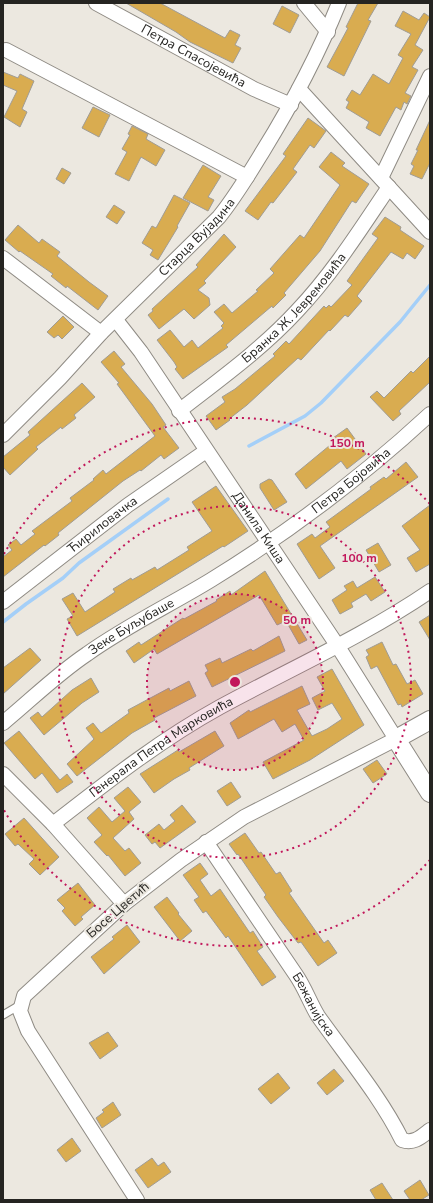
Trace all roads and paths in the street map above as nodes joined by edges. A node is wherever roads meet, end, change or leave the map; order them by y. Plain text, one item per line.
1 (96, 3) edge
2 (304, 3) edge
3 (339, 3) edge
4 (328, 32) junction
5 (6, 50) dead end
6 (430, 76) edge
7 (299, 89) junction
8 (291, 105) junction
9 (247, 177) junction
10 (385, 182) junction
11 (430, 232) edge
12 (3, 258) edge
13 (116, 320) junction
14 (101, 333) junction
15 (179, 411) junction
16 (430, 414) edge
17 (3, 435) edge
18 (206, 451) junction
19 (268, 543) junction
20 (430, 591) edge
21 (3, 602) edge
22 (337, 645) junction
23 (430, 720) edge
24 (3, 723) edge
25 (396, 739) junction
26 (3, 774) edge
27 (430, 793) edge
28 (54, 824) junction
29 (206, 842) junction
30 (124, 904) junction
31 (20, 1005) junction
32 (3, 1015) edge
33 (430, 1130) edge
34 (137, 1200) edge

1 - 8 street, Петра Спасојевића
2 - 4 street
3 - 4 street, Старца Вујадина
4 - 7 street, Старца Вујадина
5 - 9 street
6 - 10 street, Бранка Ж. Јевремовића
7 - 8 street, Старца Вујадина
7 - 10 street
8 - 9 street, Старца Вујадина
9 - 13 street, Старца Вујадина
10 - 11 street
10 - 15 street, Бранка Ж. Јевремовића
12 - 14 street
13 - 14 street, Старца Вујадина
13 - 15 street, Данила Киша
14 - 17 street, Старца Вујадина
15 - 18 street, Данила Киша
16 - 19 street, Петра Бојовића
18 - 19 street, Данила Киша
18 - 21 street, Ћириловачка
19 - 22 street, Данила Киша
19 - 24 street, Зеке Буљубаше
20 - 22 street, Генерала Петра Марковића
22 - 25 street, Данила Киша
22 - 28 street, Генерала Петра Марковића
23 - 25 street, Босе Цветић
25 - 27 street
25 - 29 street, Босе Цветић
26 - 28 street
28 - 30 street
29 - 30 street, Босе Цветић
29 - 33 street, Бежанијска
30 - 31 street, Босе Цветић
31 - 32 lane
31 - 34 street

